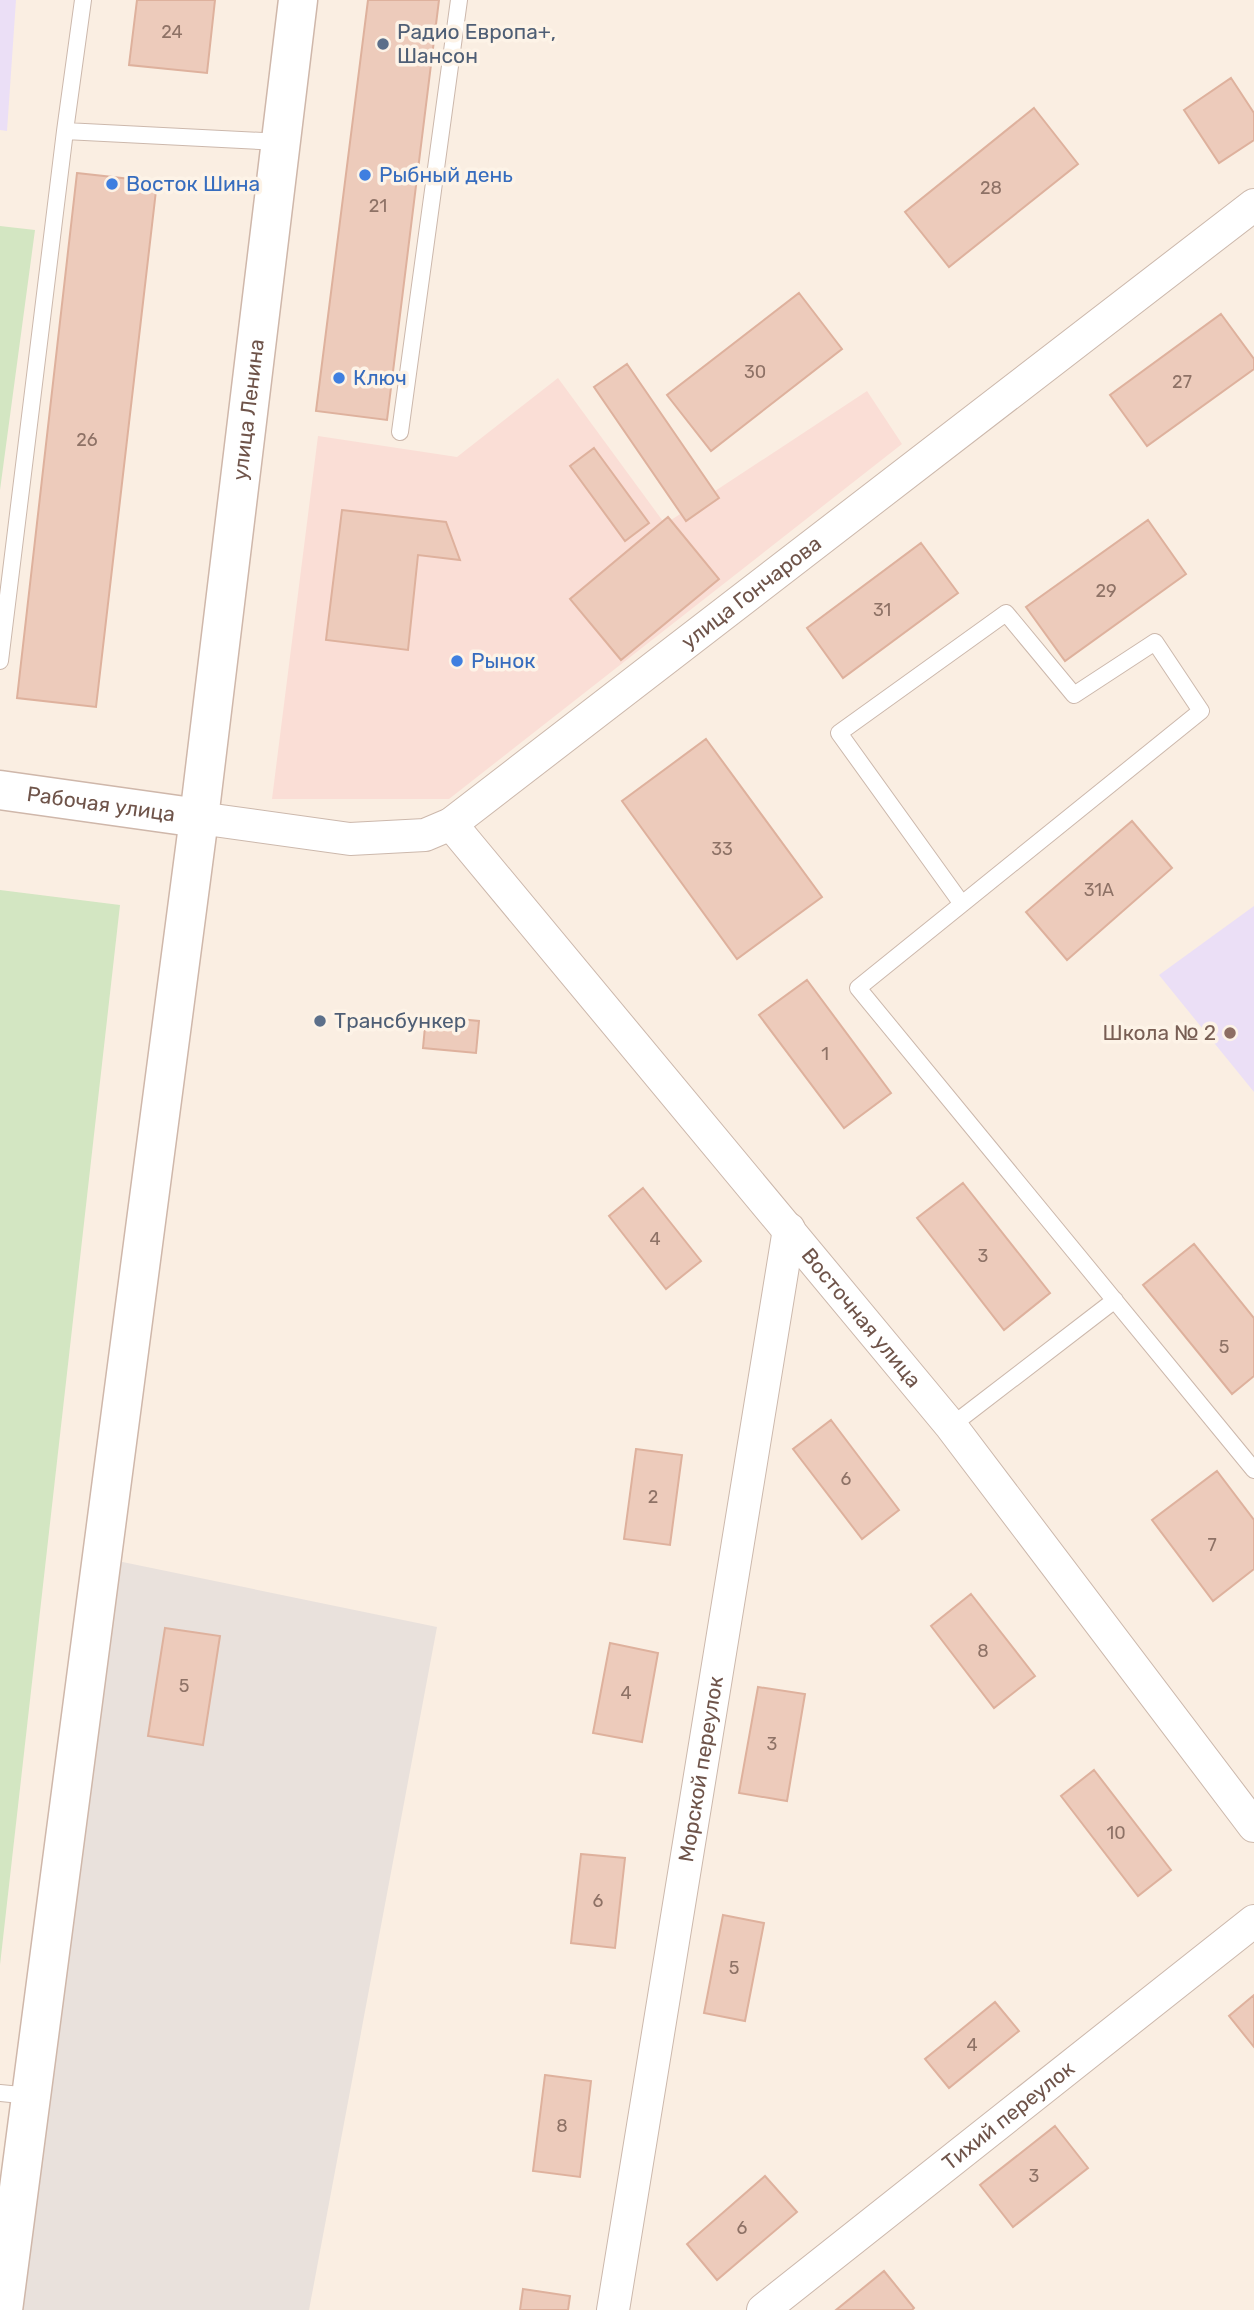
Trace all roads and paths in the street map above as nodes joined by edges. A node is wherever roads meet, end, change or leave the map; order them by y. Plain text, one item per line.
1 (83, 0) edge
2 (298, 0) edge
3 (459, 0) edge
4 (65, 131) junction
5 (281, 142) junction
6 (1254, 205) edge
7 (400, 432) dead end
8 (5, 583) edge
9 (0, 661) edge
10 (0, 790) edge
11 (199, 818) junction
12 (451, 824) junction
13 (962, 904) junction
14 (789, 1229) junction
15 (1115, 1300) junction
16 (951, 1426) junction
17 (1254, 1470) edge
18 (1254, 1826) edge
19 (1254, 1921) edge
20 (16, 2094) edge
21 (8, 2210) edge
22 (3, 2310) edge
23 (613, 2310) edge
24 (763, 2310) edge

1 - 4 lane
2 - 5 main road, улица Ленина
3 - 7 lane
4 - 5 lane
4 - 8 lane
5 - 11 main road, улица Ленина
6 - 12 street, улица Гончарова
8 - 9 lane
10 - 11 main road, Рабочая улица
11 - 12 street, улица Гончарова
11 - 20 main road, улица Ленина
12 - 14 street, Восточная улица
13 - 13 lane
13 - 15 lane
14 - 16 street, Восточная улица
14 - 23 street, Морской переулок
15 - 16 lane
15 - 17 lane
16 - 18 street, Восточная улица
19 - 24 street, Тихий переулок
20 - 21 main road, улица Ленина
21 - 22 main road, улица Ленина

